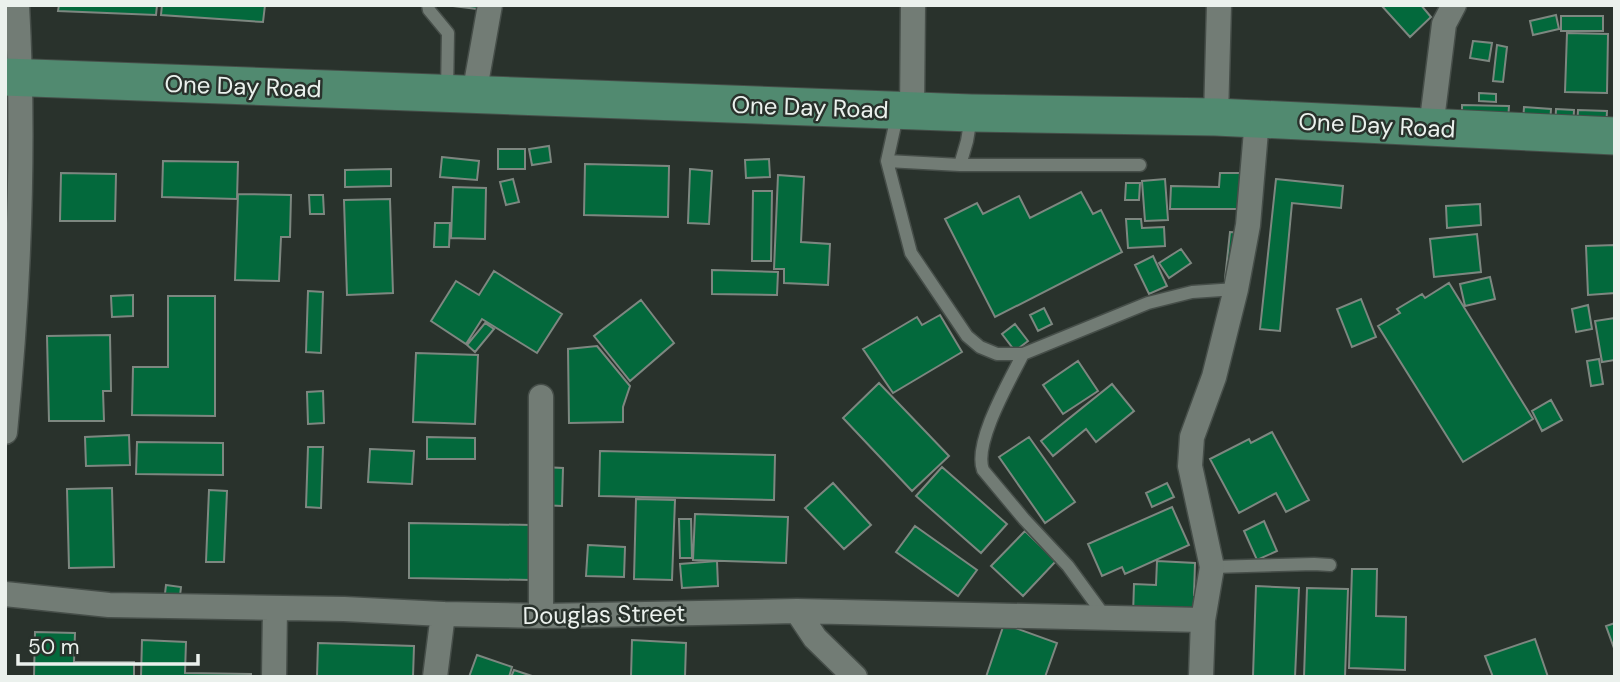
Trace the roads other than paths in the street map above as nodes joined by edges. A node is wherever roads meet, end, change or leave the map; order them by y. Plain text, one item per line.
1 (17, 5) edge
2 (428, 5) edge
3 (490, 5) edge
4 (913, 5) edge
5 (1219, 5) edge
6 (1454, 5) edge
7 (13, 78) edge
8 (461, 94) junction
9 (912, 111) junction
10 (971, 113) junction
11 (1216, 117) junction
12 (1257, 119) junction
13 (1430, 128) junction
14 (1615, 136) edge
15 (887, 161) junction
16 (960, 165) junction
17 (1140, 165) dead end
18 (13, 185) edge
19 (1236, 289) junction
20 (1023, 354) junction
21 (541, 397) dead end
22 (5, 432) edge
23 (1331, 565) dead end
24 (1212, 567) junction
25 (5, 594) edge
26 (275, 609) junction
27 (797, 611) junction
28 (443, 614) junction
29 (541, 615) junction
30 (1106, 619) junction
31 (1203, 620) junction
32 (274, 677) edge
33 (435, 677) edge
34 (855, 677) edge
35 (1201, 677) edge

1 - 7 street
2 - 8 lane
3 - 8 street
4 - 9 street
5 - 11 street
6 - 13 street
7 - 8 main road, One Day Road
7 - 18 street
8 - 9 main road, One Day Road
9 - 10 main road, One Day Road
9 - 15 lane
10 - 11 main road, One Day Road
10 - 16 lane
11 - 12 main road, One Day Road
12 - 13 main road, One Day Road
12 - 19 street
13 - 14 main road, One Day Road
15 - 16 lane
15 - 20 lane
16 - 17 lane
18 - 22 street
19 - 20 lane
19 - 24 street
20 - 30 lane
21 - 29 street
23 - 24 lane
24 - 31 street
25 - 26 street, Douglas Street
26 - 28 street, Douglas Street
26 - 32 street
27 - 29 street, Douglas Street
27 - 30 street, Douglas Street
27 - 34 street
28 - 29 street, Douglas Street
28 - 33 street
30 - 31 street, Douglas Street
31 - 35 street

